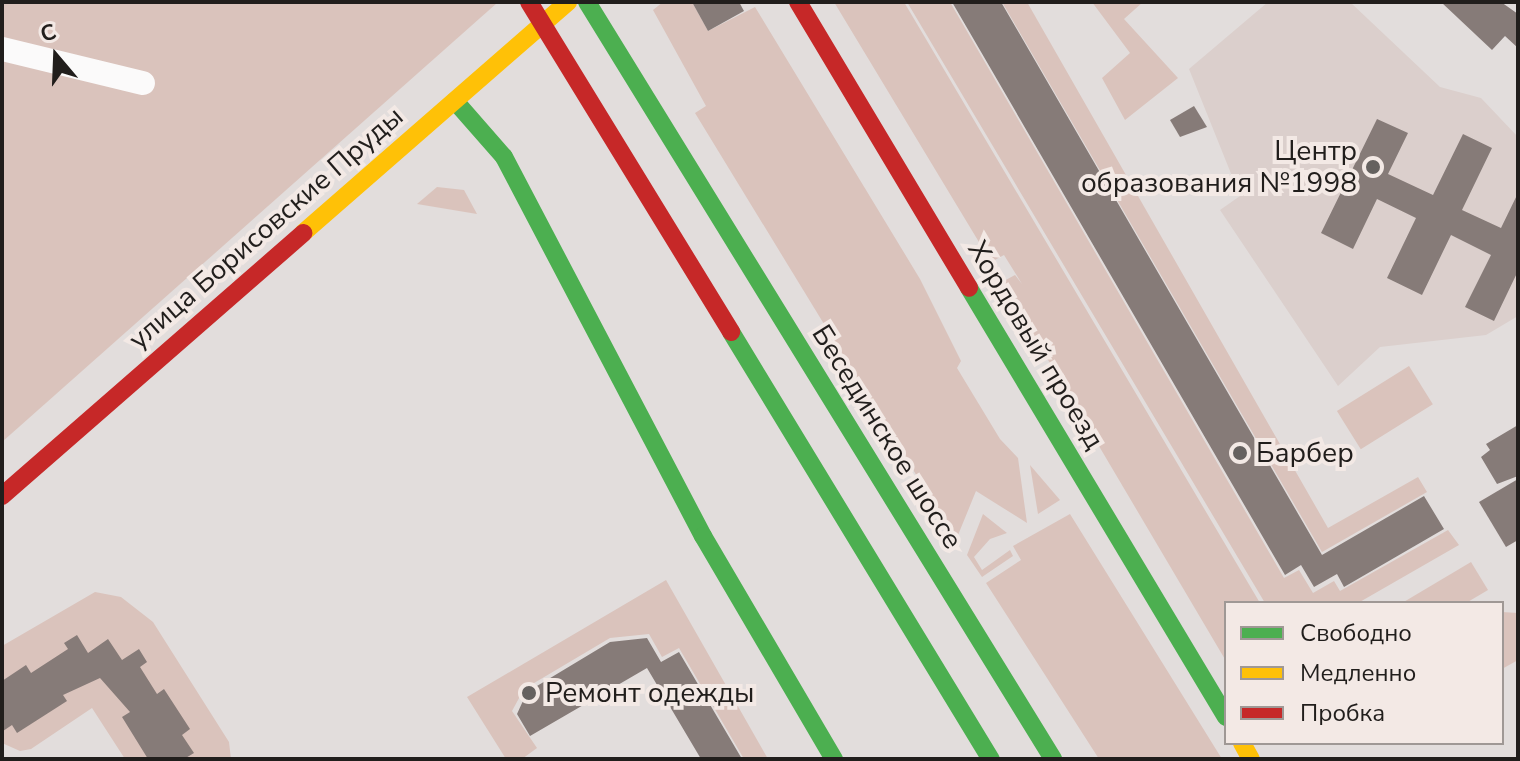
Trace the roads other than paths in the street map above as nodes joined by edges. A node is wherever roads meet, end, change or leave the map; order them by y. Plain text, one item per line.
1 (529, 2) edge
2 (568, 2) edge
3 (587, 2) edge
4 (798, 2) edge
5 (2, 49) edge
6 (143, 83) dead end
7 (455, 101) junction
8 (2, 496) edge
9 (1224, 714) edge
10 (834, 759) edge
11 (991, 759) edge
12 (1053, 759) edge

1 - 11 main road
2 - 7 main road, улица Борисовские Пруды
3 - 12 main road, Бесединское шоссе
4 - 9 main road, Хордовый проезд
5 - 6 street
7 - 8 main road, улица Борисовские Пруды
7 - 10 main road

